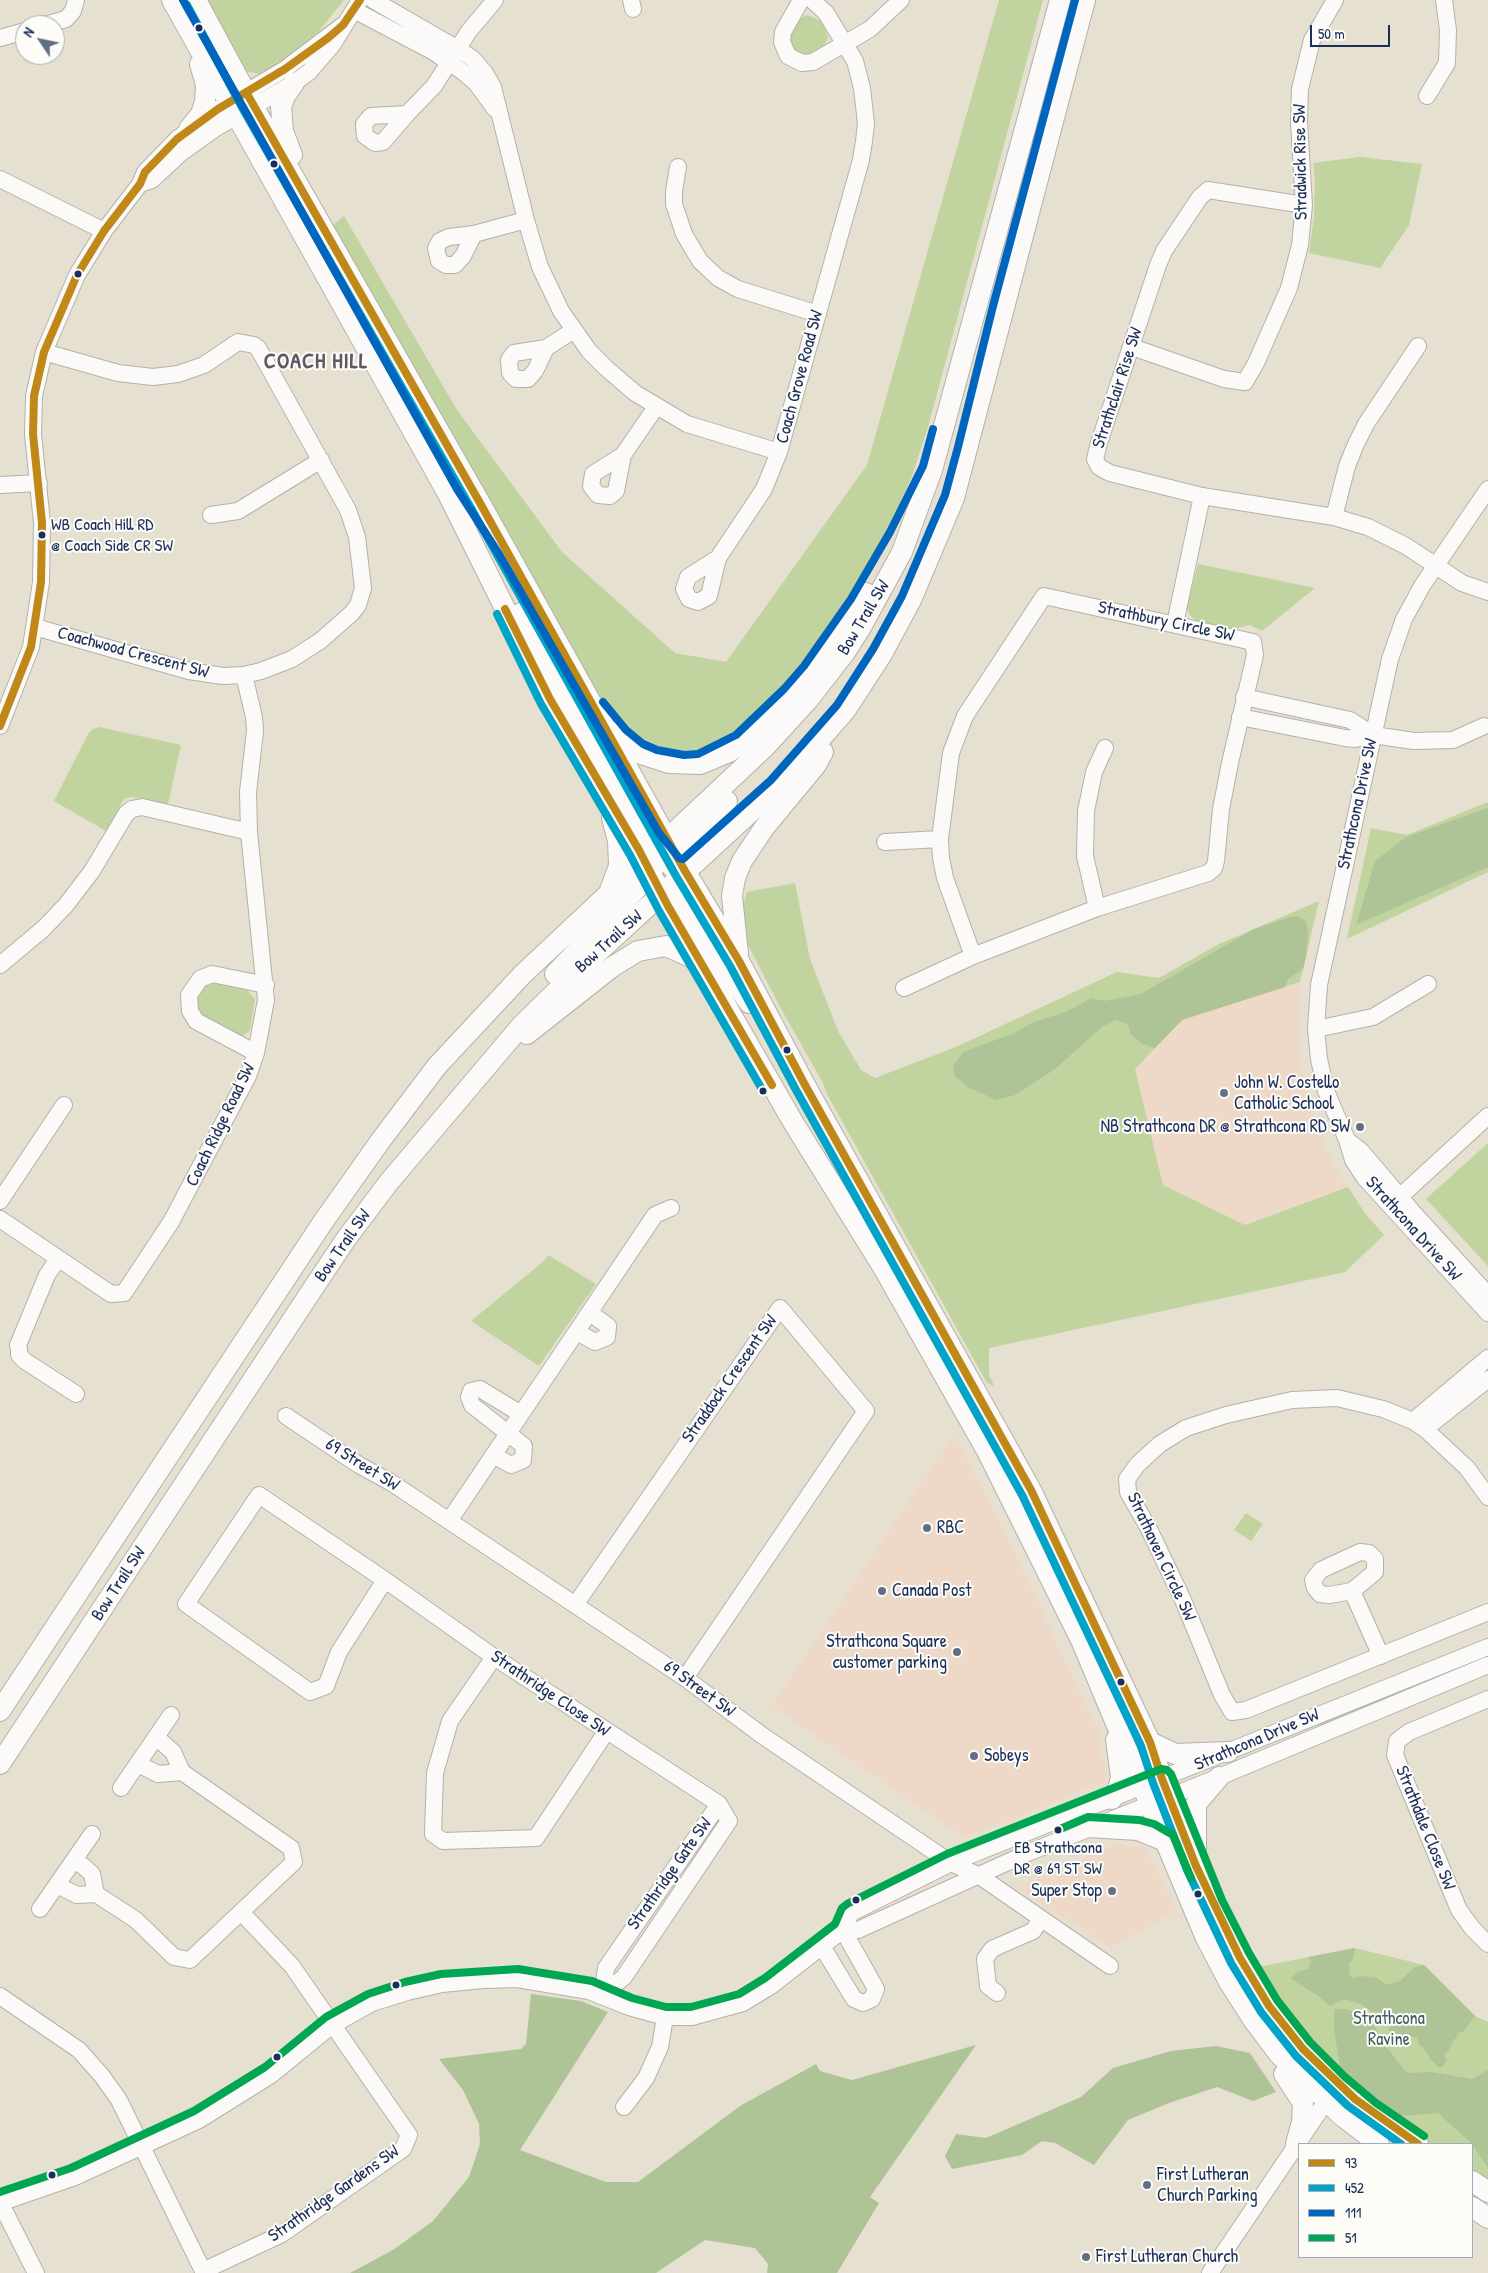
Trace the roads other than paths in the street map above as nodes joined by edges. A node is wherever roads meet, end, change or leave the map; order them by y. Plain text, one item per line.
1 (76, 0) edge
2 (196, 0) edge
3 (373, 0) edge
4 (495, 0) edge
5 (801, 0) edge
6 (812, 0) edge
7 (901, 0) edge
8 (1060, 0) edge
9 (1085, 0) edge
10 (1335, 0) edge
11 (1444, 0) edge
12 (357, 5) edge
13 (176, 8) edge
14 (65, 19) edge
15 (343, 25) junction
16 (15, 34) edge
17 (0, 38) edge
18 (844, 44) junction
19 (454, 55) junction
20 (294, 83) junction
21 (1427, 96) dead end
22 (241, 104) junction
23 (407, 114) dead end
24 (189, 129) junction
25 (678, 167) dead end
26 (0, 179) edge
27 (140, 184) junction
28 (1304, 205) junction
29 (313, 211) junction
30 (526, 220) junction
31 (104, 231) junction
32 (474, 234) dead end
33 (818, 314) junction
34 (574, 330) junction
35 (1418, 346) dead end
36 (546, 348) dead end
37 (1132, 348) junction
38 (44, 352) junction
39 (656, 407) junction
40 (780, 452) junction
41 (623, 455) dead end
42 (321, 460) junction
43 (932, 470) junction
44 (39, 483) junction
45 (0, 486) edge
46 (1488, 489) edge
47 (448, 494) junction
48 (1202, 496) junction
49 (211, 516) dead end
50 (1334, 518) junction
51 (718, 558) dead end
52 (1435, 566) junction
53 (1488, 592) edge
54 (1175, 624) junction
55 (35, 627) junction
56 (244, 675) junction
57 (1244, 697) junction
58 (596, 711) junction
59 (845, 712) junction
60 (1240, 717) junction
61 (0, 726) edge
62 (1484, 726) dead end
63 (1373, 735) junction
64 (1105, 748) dead end
65 (606, 797) junction
66 (249, 832) junction
67 (940, 839) junction
68 (885, 842) dead end
69 (664, 866) junction
70 (608, 896) junction
71 (1097, 908) junction
72 (973, 956) junction
73 (700, 961) junction
74 (739, 961) junction
75 (0, 965) edge
76 (1428, 984) dead end
77 (266, 985) junction
78 (904, 988) dead end
79 (1316, 1028) junction
80 (256, 1053) junction
81 (488, 1063) junction
82 (805, 1085) junction
83 (64, 1105) dead end
84 (1488, 1116) edge
85 (0, 1201) edge
86 (1395, 1201) junction
87 (671, 1208) dead end
88 (0, 1219) edge
89 (58, 1259) junction
90 (1488, 1295) edge
91 (590, 1313) junction
92 (1488, 1313) edge
93 (576, 1332) junction
94 (1488, 1358) edge
95 (1488, 1379) edge
96 (76, 1394) dead end
97 (521, 1414) junction
98 (286, 1416) dead end
99 (1419, 1425) junction
100 (508, 1433) junction
101 (494, 1455) junction
102 (1488, 1497) edge
103 (448, 1521) junction
104 (384, 1580) junction
105 (1352, 1591) dead end
106 (575, 1605) junction
107 (1488, 1612) edge
108 (1488, 1647) edge
109 (1381, 1656) junction
110 (494, 1657) junction
111 (1488, 1665) edge
112 (685, 1678) junction
113 (1488, 1699) edge
114 (1108, 1704) junction
115 (0, 1711) edge
116 (171, 1715) dead end
117 (606, 1732) junction
118 (156, 1737) junction
119 (1150, 1742) junction
120 (1228, 1752) junction
121 (0, 1764) edge
122 (138, 1764) junction
123 (182, 1772) junction
124 (1219, 1777) junction
125 (1165, 1787) junction
126 (121, 1788) dead end
127 (1147, 1795) junction
128 (1112, 1799) junction
129 (718, 1804) joint
130 (1088, 1827) junction
131 (92, 1834) dead end
132 (1165, 1841) junction
133 (74, 1859) junction
134 (951, 1863) junction
135 (1196, 1866) junction
136 (978, 1875) junction
137 (57, 1886) junction
138 (96, 1894) junction
139 (40, 1909) dead end
140 (241, 1912) junction
141 (1041, 1919) junction
142 (843, 1930) junction
143 (1488, 1944) edge
144 (821, 1945) junction
145 (1110, 1966) dead end
146 (998, 1993) dead end
147 (602, 1995) junction
148 (0, 1996) edge
149 (665, 2018) junction
150 (331, 2026) junction
151 (1263, 2034) junction
152 (1338, 2084) junction
153 (1326, 2101) junction
154 (624, 2107) dead end
155 (1378, 2143) edge
156 (1417, 2143) edge
157 (1296, 2144) junction
158 (142, 2148) junction
159 (1473, 2182) edge
160 (1488, 2192) edge
161 (0, 2203) edge
162 (1473, 2208) edge
163 (1488, 2218) edge
164 (36, 2273) edge
165 (1210, 2273) edge

1 - 14 street
2 - 22 main road
3 - 19 street, Coach Grove Road SW
4 - 19 street
5 - 18 street
6 - 18 street, Coach Grove Road SW
7 - 18 street
8 - 43 main road, Bow Trail SW
9 - 59 main road, Bow Trail SW
10 - 28 street, Stradwick Rise SW
11 - 21 street
12 - 15 street
12 - 19 street, Coach Grove Road SW
13 - 22 main road
13 - 24 main road
15 - 20 street
15 - 22 street
16 - 17 street
18 - 33 street, Coach Grove Road SW
19 - 23 street
19 - 30 street, Coach Grove Road SW
20 - 22 street
20 - 29 main road
22 - 24 street
22 - 27 street
22 - 29 main road
22 - 47 main road
24 - 27 street
25 - 33 street
26 - 31 street
27 - 31 street
28 - 37 street, Strathclair Rise SW
28 - 37 street, Stradwick Rise SW
29 - 58 main road
30 - 32 street
30 - 34 street, Coach Grove Road SW
31 - 38 street
33 - 40 street, Coach Grove Road SW
34 - 36 street
34 - 39 street, Coach Grove Road SW
35 - 50 street
37 - 48 street, Strathclair Rise SW
38 - 42 street, Coachwood Crescent SW
38 - 44 street
39 - 40 street, Coach Grove Road SW
39 - 41 street
40 - 51 street
42 - 49 street
42 - 56 street, Coachwood Crescent SW
43 - 58 main road
43 - 69 main road, Bow Trail SW
44 - 45 street
44 - 55 street
46 - 52 street, Strathcona Drive SW
47 - 65 main road
47 - 69 main road
48 - 50 street, Strathclair Rise SW
48 - 54 street
50 - 52 street, Strathclair Rise SW
52 - 53 street, Strathclair Rise SW
52 - 63 street, Strathcona Drive SW
54 - 57 street, Strathbury Circle SW
54 - 67 street, Strathbury Circle SW
55 - 56 street, Coachwood Crescent SW
55 - 61 street
56 - 66 street, Coach Ridge Road SW
57 - 60 street, Strathbury Circle SW
57 - 63 street
58 - 69 main road
59 - 69 main road, Bow Trail SW
59 - 74 main road
60 - 63 street
60 - 71 street, Strathbury Circle SW
62 - 63 street
63 - 79 street, Strathcona Drive SW
64 - 71 street
65 - 69 main road
65 - 70 main road
66 - 75 street
66 - 77 street, Coach Ridge Road SW
67 - 68 street
67 - 72 street, Strathbury Circle SW
69 - 70 main road, Bow Trail SW
69 - 73 main road
69 - 74 main road
69 - 81 main road
69 - 82 main road
70 - 115 main road, Bow Trail SW
71 - 72 street, Strathbury Circle SW
72 - 78 street
73 - 81 main road
73 - 114 main road
74 - 82 main road
76 - 79 street
77 - 80 street, Coach Ridge Road SW
77 - 80 street
79 - 86 street, Strathcona Drive SW
80 - 89 street, Coach Ridge Road SW
81 - 121 main road, Bow Trail SW
82 - 119 main road
83 - 85 street
84 - 86 street
86 - 90 street, Strathcona Drive SW
86 - 92 street, Strathcona Drive SW
87 - 91 street
88 - 89 street, Coach Ridge Road SW
89 - 96 street
91 - 93 street
91 - 93 street
93 - 97 street
94 - 99 street
95 - 99 street
97 - 100 street
97 - 100 street
98 - 103 street, 69 Street SW
99 - 102 street, Strathaven Circle SW
99 - 109 street, Strathaven Circle SW
100 - 101 street
100 - 101 street
101 - 103 street
103 - 106 street, 69 Street SW
104 - 104 street, Strathridge Close SW
104 - 110 street, Strathridge Close SW
105 - 109 street
106 - 112 street, 69 Street SW
106 - 112 street, Straddock Crescent SW
107 - 109 street, Strathaven Circle SW
108 - 120 street, Strathcona Drive SW
110 - 117 street, Strathridge Close SW
110 - 117 street
111 - 124 street, Strathcona Drive SW
112 - 134 street, 69 Street SW
113 - 143 street, Strathdale Close SW
114 - 127 main road
114 - 128 main road
116 - 118 street
117 - 129 street, Strathridge Close SW
118 - 122 street
118 - 123 street
119 - 120 main road
119 - 125 main road
120 - 125 street, Strathcona Drive SW
122 - 123 street
122 - 126 street
123 - 140 street
124 - 125 street, Strathcona Drive SW
124 - 135 main road
125 - 127 street, Strathcona Drive SW
125 - 135 main road
127 - 128 street, Strathcona Drive SW
127 - 130 street, Strathcona Drive SW
127 - 132 main road
128 - 134 street, Strathcona Drive SW
129 - 147 street, Strathridge Gate SW
130 - 132 main road
130 - 136 street, Strathcona Drive SW
131 - 133 street
132 - 151 main road
133 - 137 street
133 - 138 street
134 - 136 street, 69 Street SW
134 - 142 street, Strathcona Drive SW
135 - 152 main road
136 - 141 street, 69 Street SW
136 - 142 street, Strathcona Drive SW
137 - 138 street
137 - 139 street
138 - 140 street
140 - 150 street
141 - 145 street, 69 Street SW
141 - 146 street
142 - 144 street, Strathcona Drive SW
142 - 144 street
144 - 149 street, Strathcona Drive SW
147 - 149 street, Strathcona Drive SW
147 - 150 street, Strathcona Drive SW
148 - 158 street
149 - 154 street
150 - 158 street, Strathcona Drive SW
150 - 158 street, Strathridge Gardens SW
151 - 153 main road
151 - 157 main road
152 - 153 street
152 - 156 main road
153 - 155 main road
153 - 157 street
157 - 165 street
158 - 161 street, Strathcona Drive SW
159 - 160 main road
161 - 164 street
162 - 163 main road

